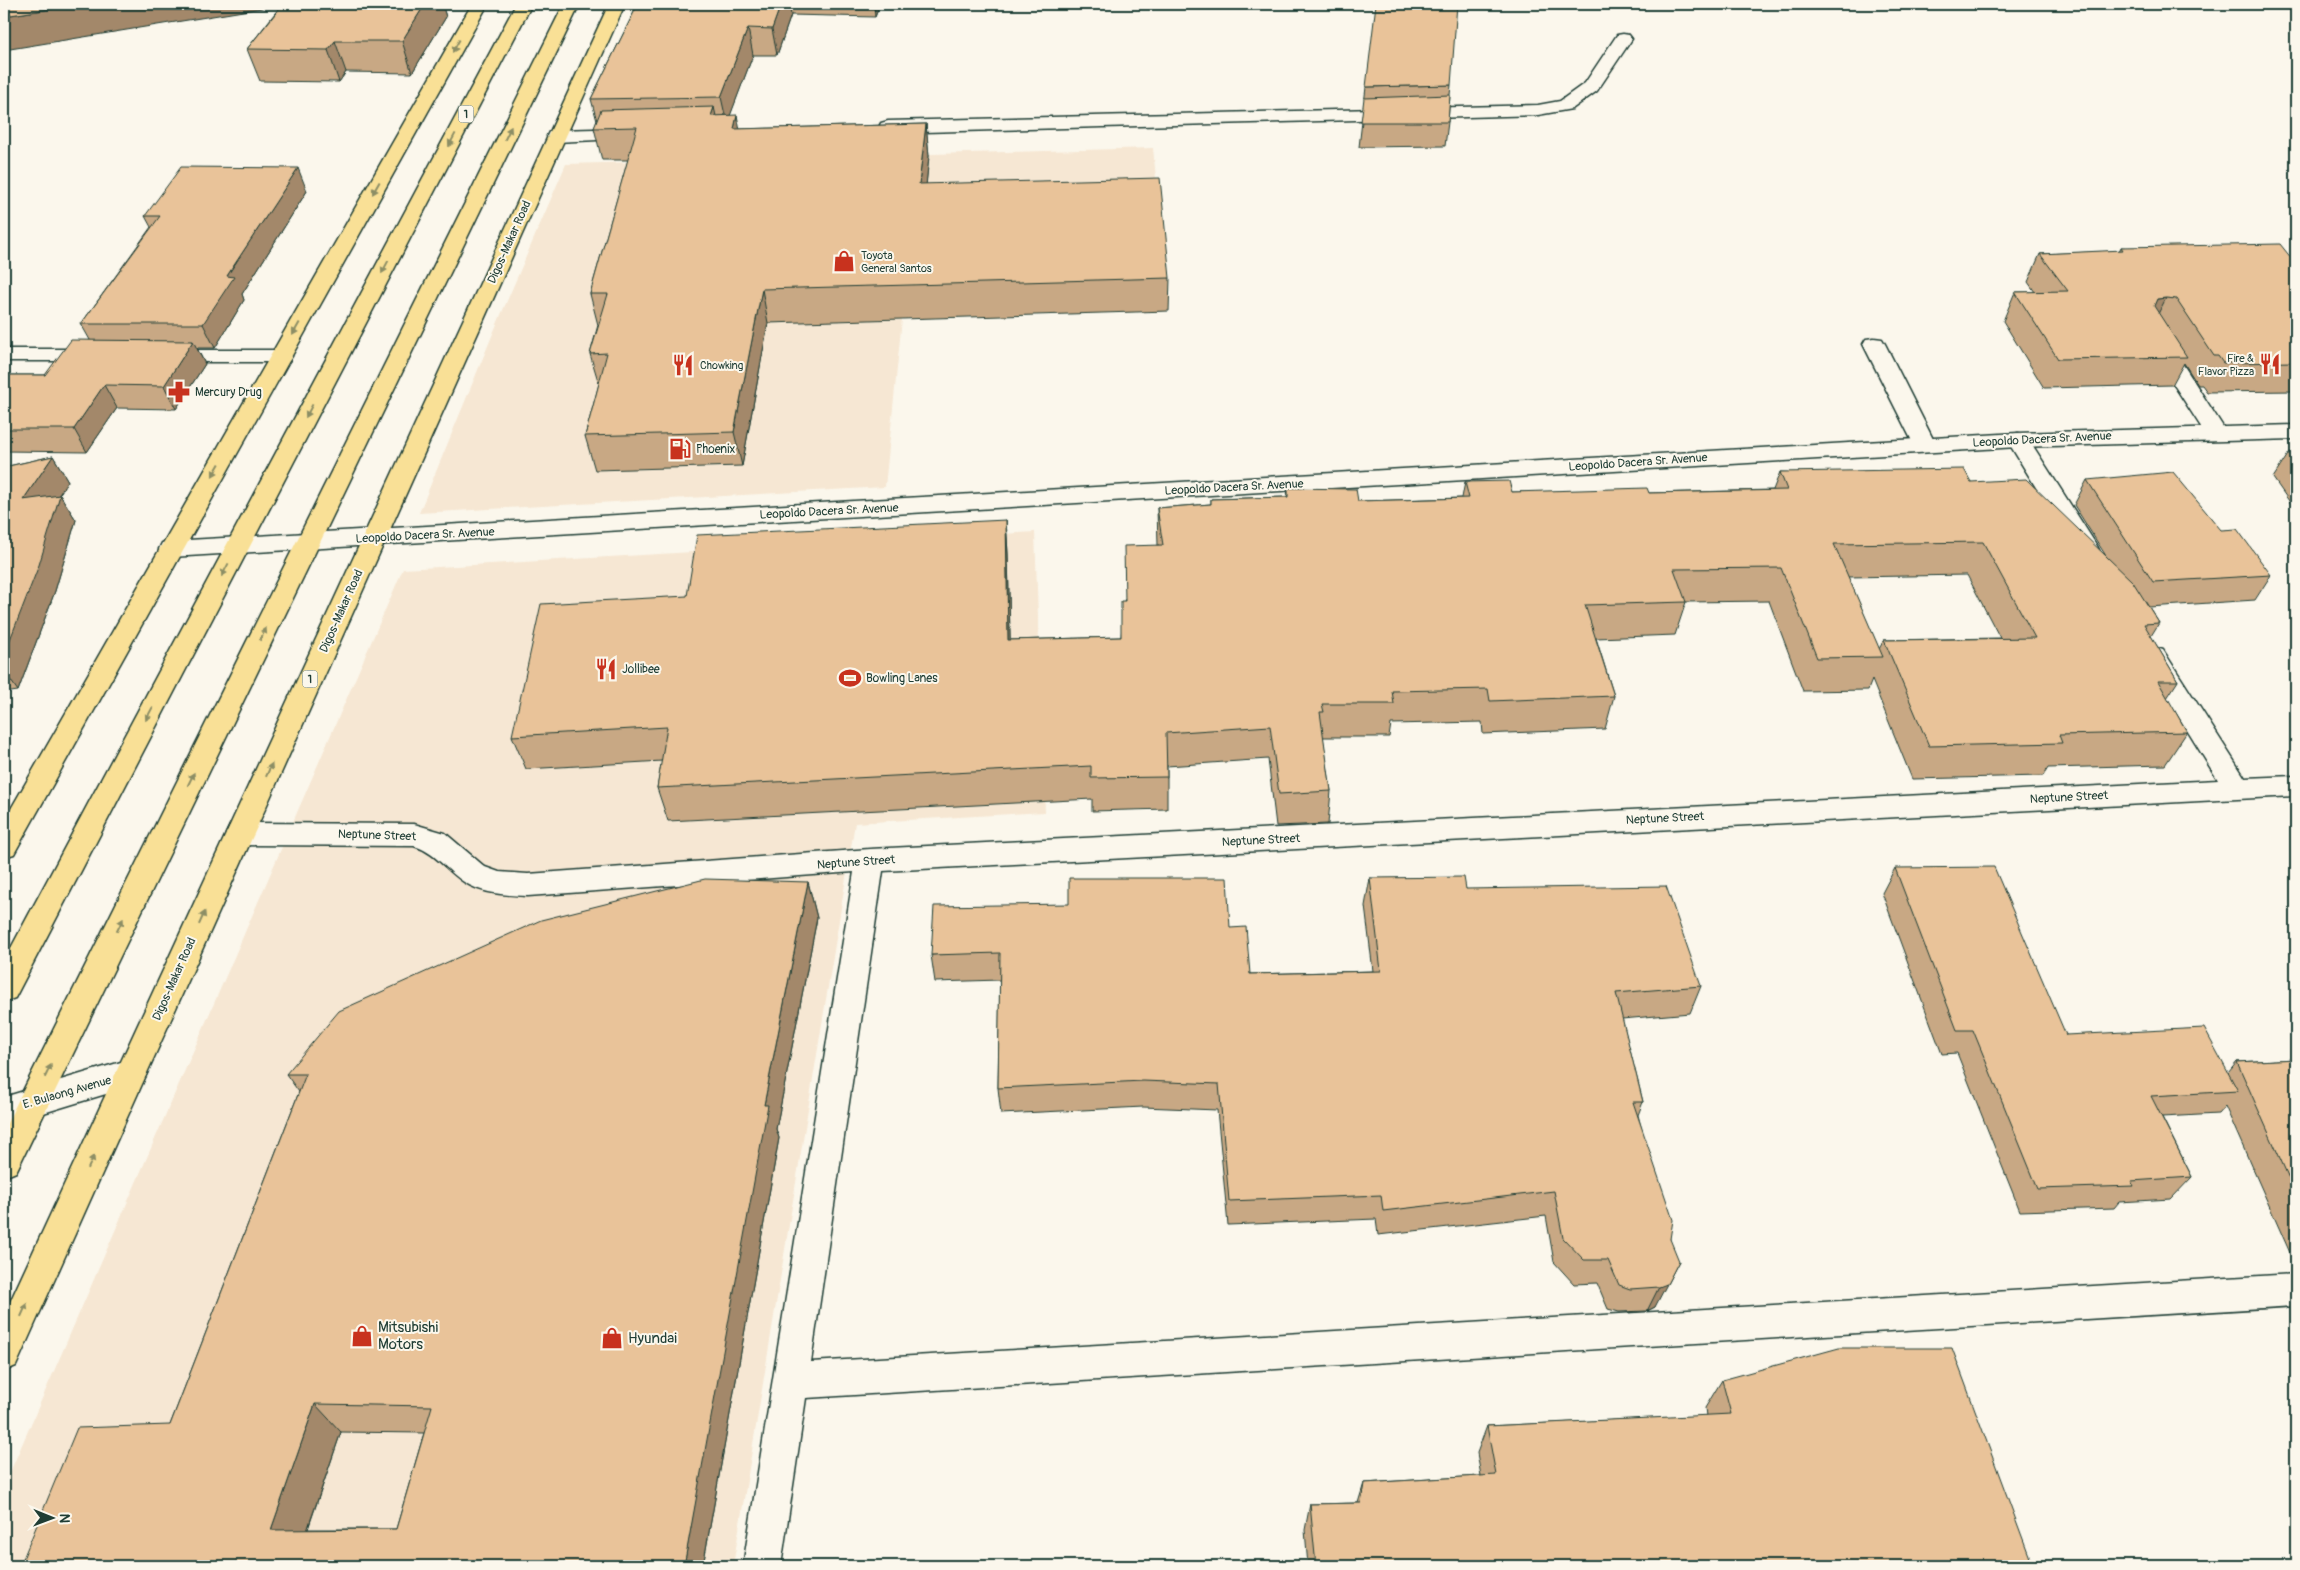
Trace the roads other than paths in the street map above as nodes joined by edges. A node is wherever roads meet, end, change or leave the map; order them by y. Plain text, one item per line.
1 (480, 4) edge
2 (524, 4) edge
3 (572, 4) edge
4 (617, 4) edge
5 (1623, 39) dead end
6 (874, 128) edge
7 (646, 134) edge
8 (556, 136) junction
9 (2152, 334) edge
10 (1874, 344) dead end
11 (4, 355) edge
12 (113, 356) edge
13 (142, 356) edge
14 (281, 356) junction
15 (2216, 432) junction
16 (2296, 432) edge
17 (2018, 440) junction
18 (1925, 445) junction
19 (375, 538) junction
20 (172, 549) junction
21 (2102, 573) edge
22 (2143, 639) edge
23 (2296, 786) edge
24 (2237, 788) junction
25 (240, 834) junction
26 (4, 846) edge
27 (870, 860) junction
28 (4, 989) edge
29 (131, 1073) junction
30 (4, 1111) edge
31 (4, 1162) edge
32 (2296, 1290) edge
33 (4, 1354) edge
34 (791, 1380) junction
35 (762, 1566) edge

1 -> 14 main road
2 -> 28 main road, 1
31 -> 3 main road
4 - 8 main road, Digos-Makar Road / 1
5 - 6 street
7 - 8 street
8 - 19 main road, Digos-Makar Road / 1
9 - 15 street
10 - 18 street
11 - 12 street
13 - 14 street
14 -> 20 main road
15 - 16 street, Leopoldo Dacera Sr. Avenue
15 - 17 street, Leopoldo Dacera Sr. Avenue
17 - 18 street, Leopoldo Dacera Sr. Avenue
17 - 21 street
18 - 19 street, Leopoldo Dacera Sr. Avenue
19 - 20 street, Leopoldo Dacera Sr. Avenue
25 -> 19 main road, Digos-Makar Road / 1
20 - 26 main road
22 - 24 street
23 - 24 street, Neptune Street
24 - 27 street, Neptune Street
25 - 27 street, Neptune Street
29 -> 25 main road, Digos-Makar Road / 1
27 - 34 street
29 - 30 street, E. Bulaong Avenue
33 -> 29 main road, Digos-Makar Road / 1
32 - 34 street
34 - 35 street

